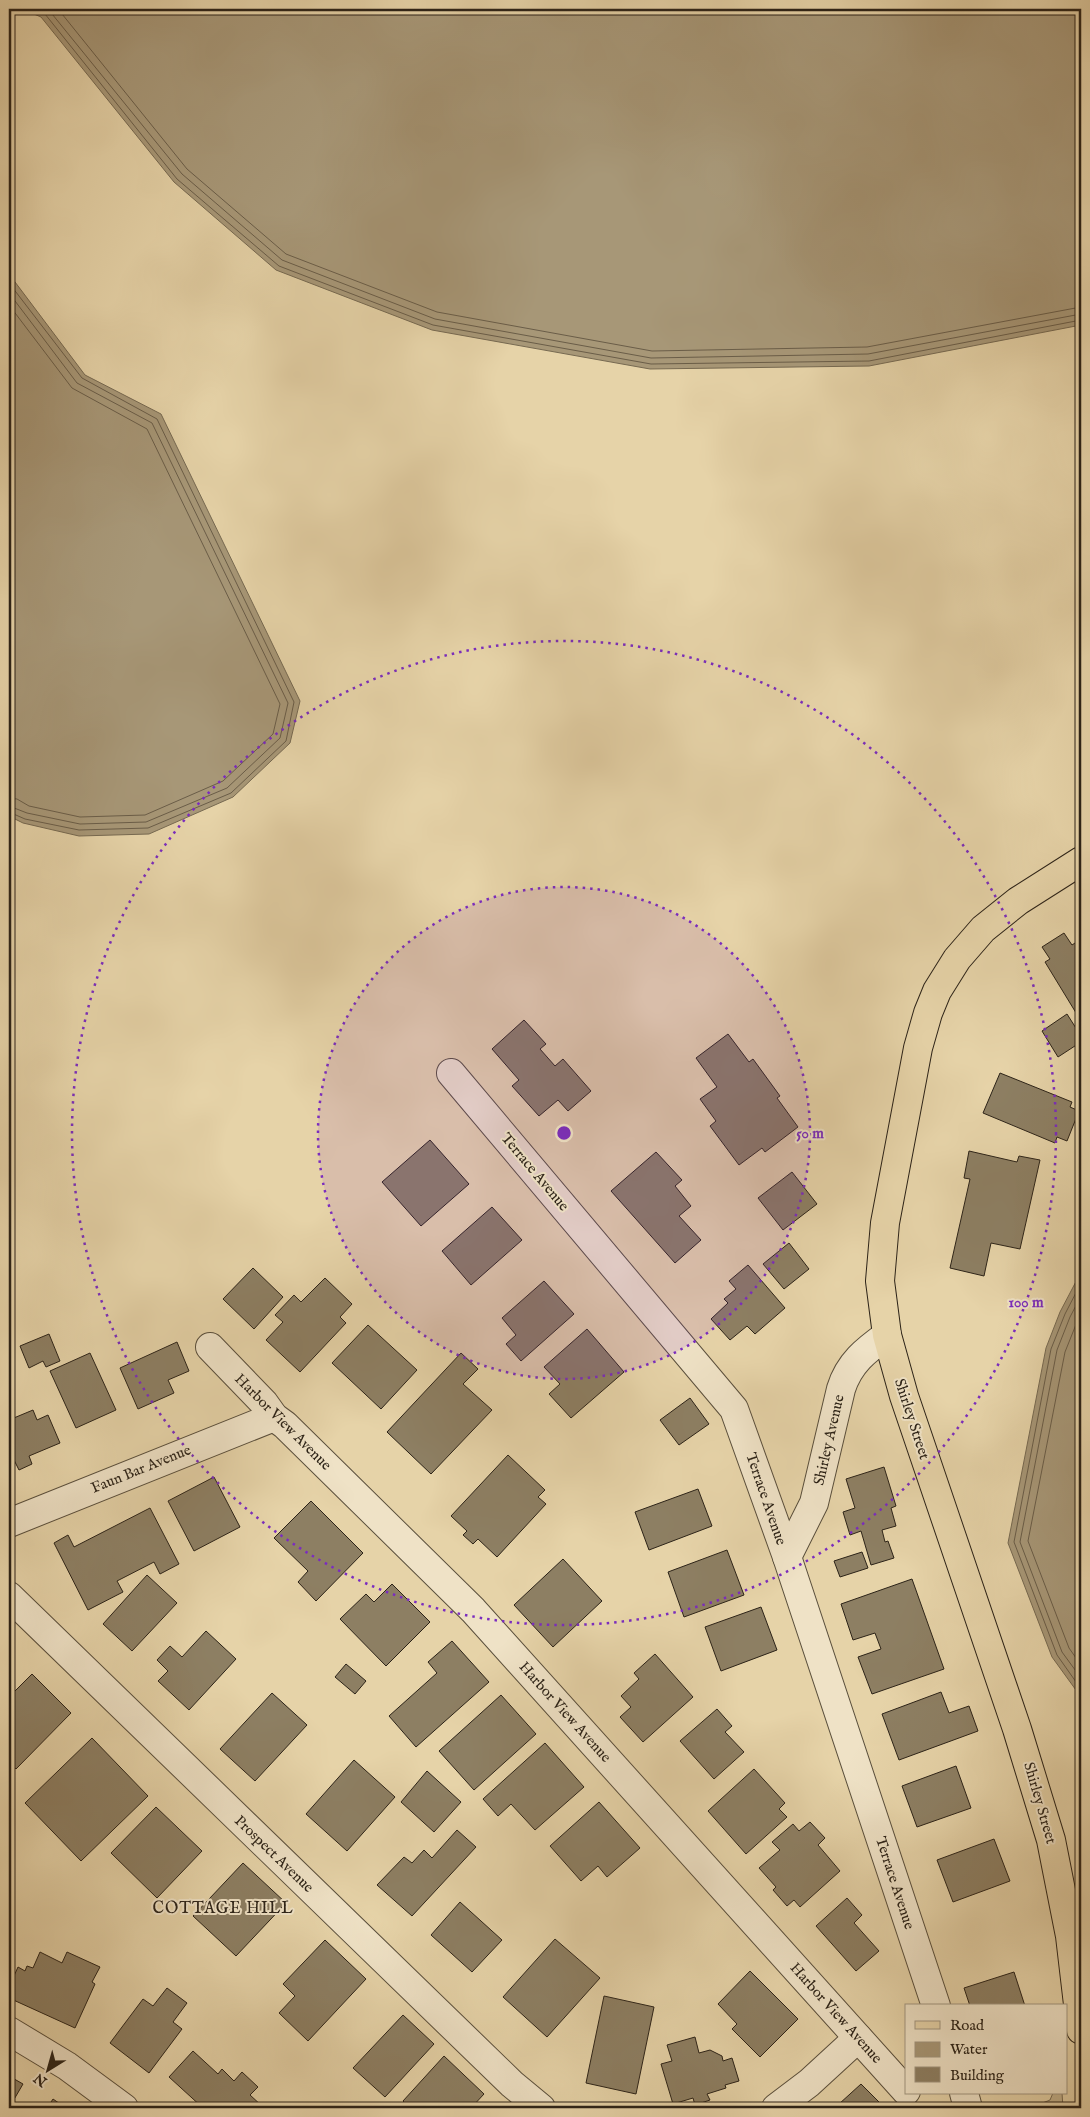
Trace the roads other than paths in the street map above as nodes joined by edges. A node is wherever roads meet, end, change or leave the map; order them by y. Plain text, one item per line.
1 (1081, 861) edge
2 (451, 1073) dead end
3 (887, 1335) junction
4 (210, 1347) dead end
5 (274, 1417) junction
6 (9, 1523) edge
7 (787, 1557) junction
8 (9, 1596) edge
9 (1076, 1937) edge
10 (935, 2004) edge
11 (1081, 2030) edge
12 (9, 2031) edge
13 (858, 2038) junction
14 (905, 2090) edge
15 (909, 2094) edge
16 (964, 2094) edge
17 (124, 2108) edge
18 (541, 2108) edge
19 (776, 2108) edge
20 (922, 2108) edge
21 (968, 2108) edge

1 - 3 main road, Shirley Street
2 - 7 street, Terrace Avenue
3 - 7 street, Shirley Avenue
3 - 9 main road, Shirley Street
4 - 5 street, Harbor View Avenue
5 - 6 street, Faun Bar Avenue
5 - 13 street, Harbor View Avenue
7 - 10 street, Terrace Avenue
8 - 18 street, Prospect Avenue
9 - 11 main road, Shirley Street
12 - 17 street
13 - 14 street, Harbor View Avenue
13 - 19 street
15 - 20 street, Harbor View Avenue
16 - 21 street

